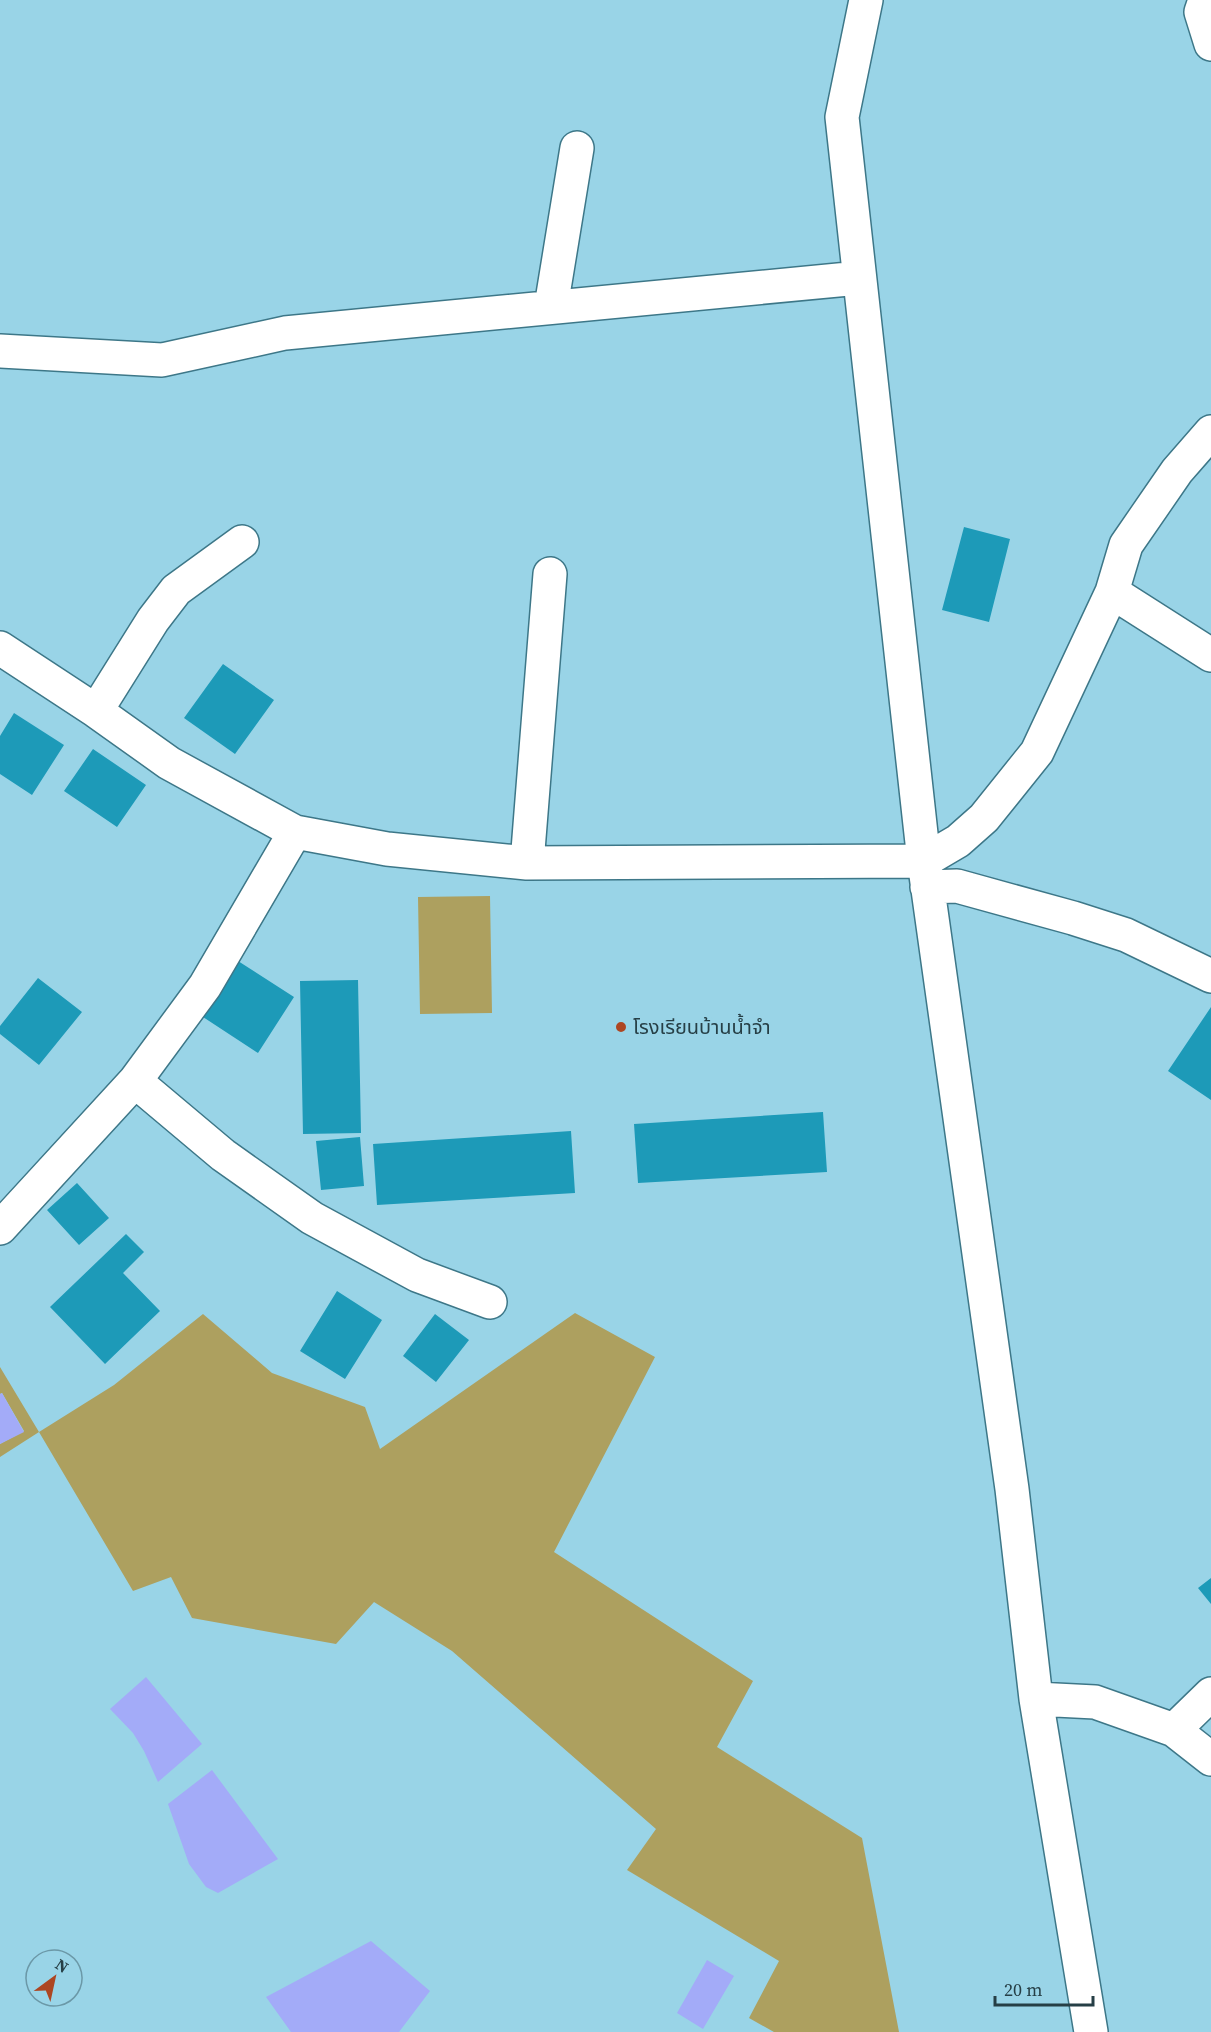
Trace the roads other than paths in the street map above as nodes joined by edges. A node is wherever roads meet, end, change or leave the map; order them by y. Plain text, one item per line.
1 (866, 0) edge
2 (1205, 0) edge
3 (1211, 44) edge
4 (577, 148) dead end
5 (859, 278) junction
6 (551, 307) junction
7 (0, 351) edge
8 (1211, 432) edge
9 (242, 542) dead end
10 (550, 574) dead end
11 (1113, 592) junction
12 (0, 648) edge
13 (1211, 655) edge
14 (96, 711) junction
15 (295, 832) junction
16 (527, 863) junction
17 (925, 874) junction
18 (1211, 976) edge
19 (135, 1081) junction
20 (0, 1228) edge
21 (490, 1302) dead end
22 (1211, 1694) edge
23 (1036, 1698) junction
24 (1174, 1730) junction
25 (1211, 1759) edge
26 (1091, 2032) edge

1 - 5 street
2 - 3 street
4 - 6 street
5 - 6 street
5 - 17 street
6 - 7 street
8 - 11 street
9 - 14 street
10 - 16 street
11 - 13 street
11 - 17 street
12 - 14 street
14 - 15 street
15 - 16 street
15 - 19 street
16 - 17 street
17 - 18 street
17 - 23 street
19 - 20 street
19 - 21 street
22 - 24 street
23 - 24 street
23 - 26 street
24 - 25 street

